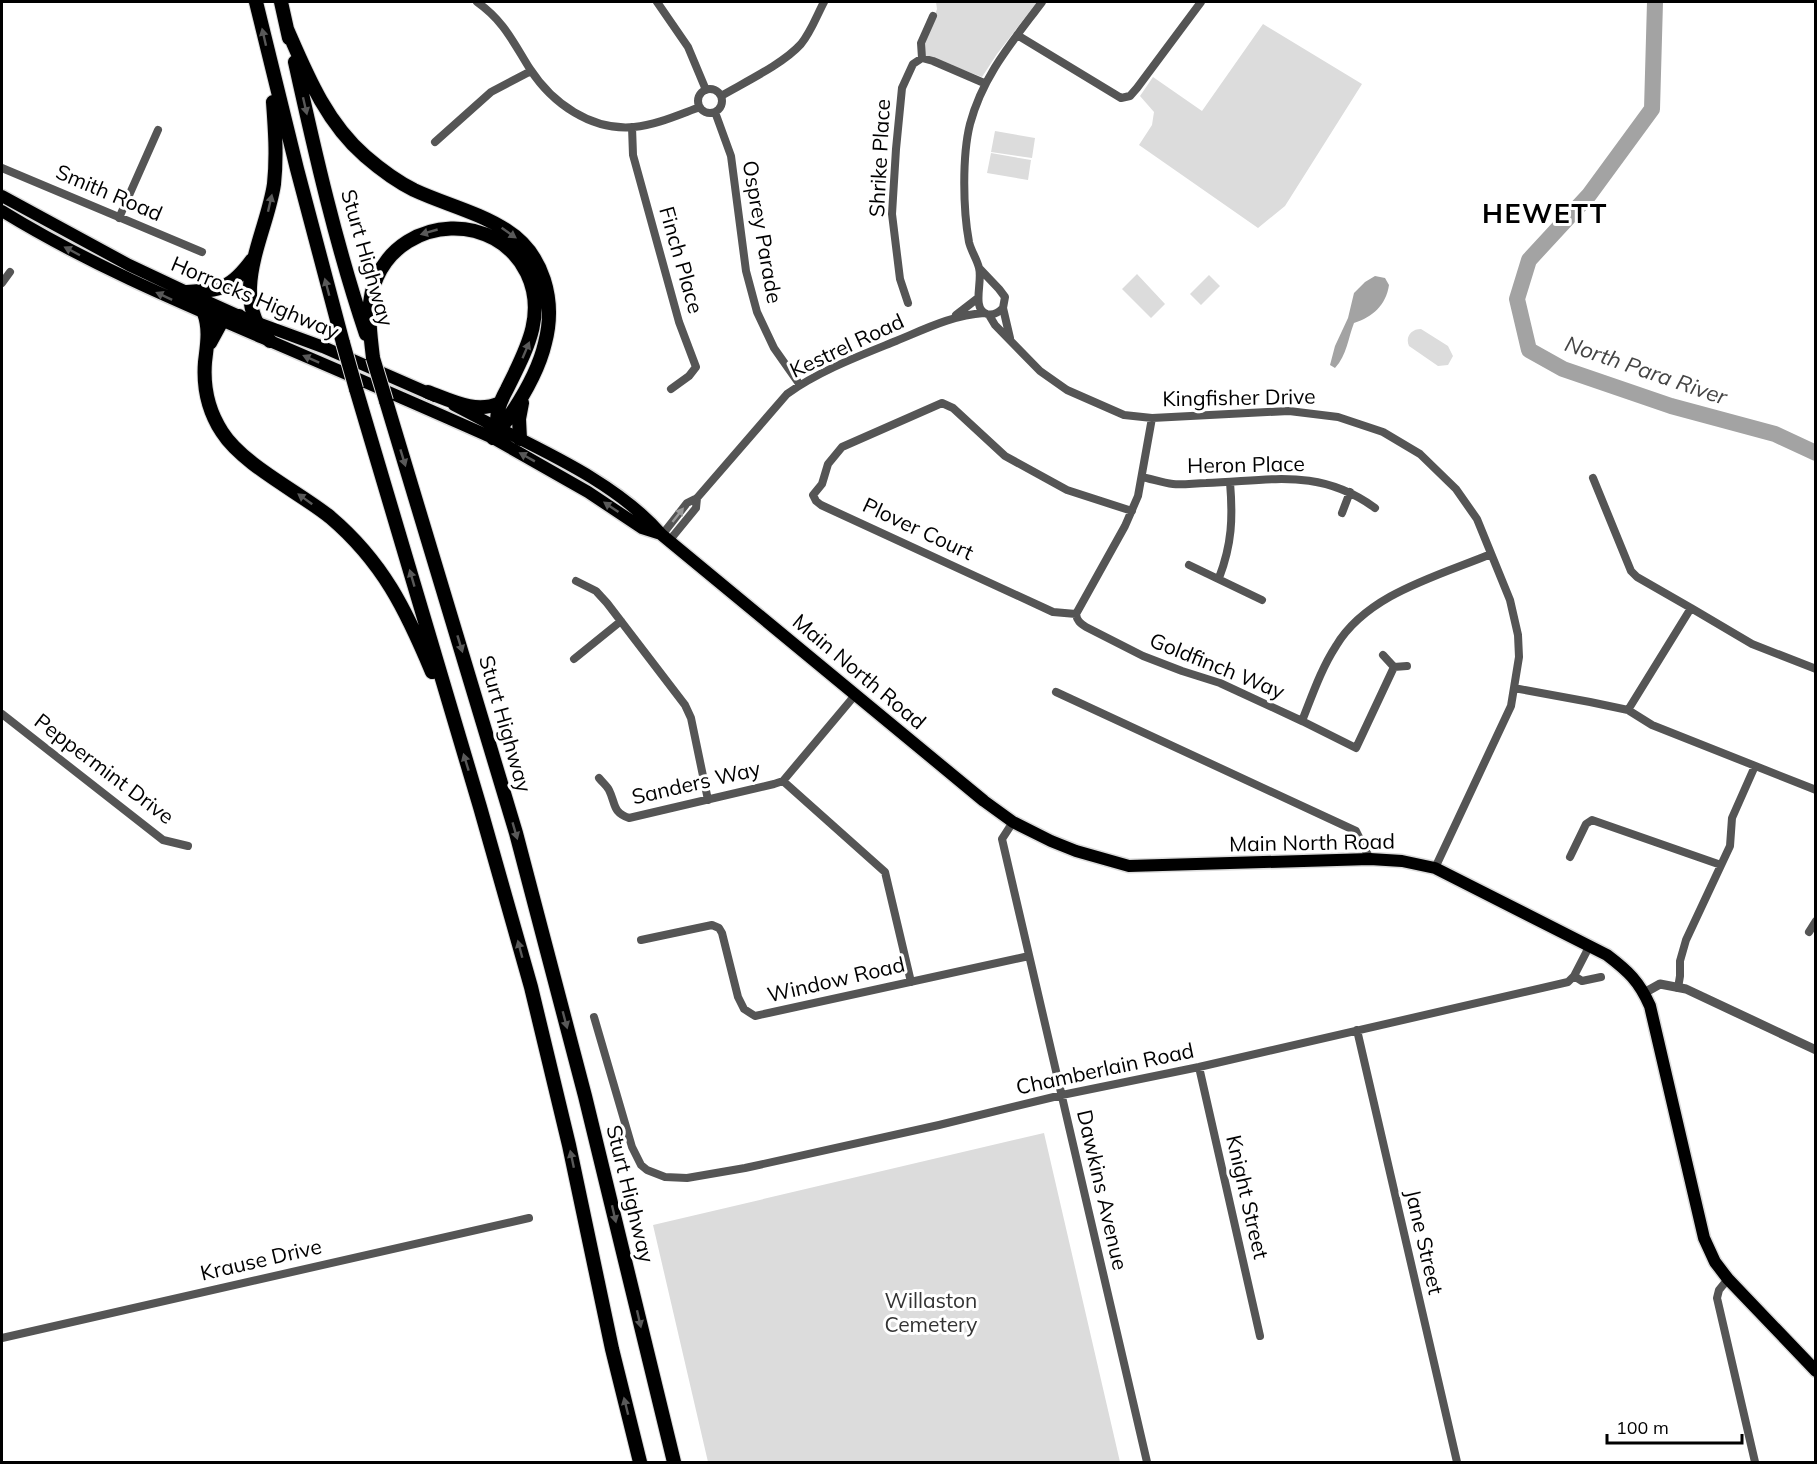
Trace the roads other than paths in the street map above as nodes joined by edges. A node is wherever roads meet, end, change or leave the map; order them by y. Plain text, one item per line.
1 (256, 2) edge
2 (281, 2) edge
3 (477, 2) edge
4 (657, 2) edge
5 (824, 2) edge
6 (1041, 2) edge
7 (1201, 2) edge
8 (933, 16) dead end
9 (287, 29) junction
10 (1017, 35) junction
11 (922, 58) junction
12 (270, 64) junction
13 (531, 71) junction
14 (984, 83) junction
15 (706, 90) junction
16 (721, 96) junction
17 (699, 107) junction
18 (715, 112) junction
19 (632, 127) junction
20 (158, 130) dead end
21 (435, 142) dead end
22 (2, 168) edge
23 (2, 196) edge
24 (2, 211) edge
25 (119, 218) junction
26 (202, 252) dead end
27 (254, 259) junction
28 (980, 269) junction
29 (10, 272) dead end
30 (2, 283) edge
31 (999, 289) junction
32 (185, 292) junction
33 (979, 296) junction
34 (908, 303) dead end
35 (1003, 308) junction
36 (204, 313) junction
37 (987, 314) junction
38 (239, 316) junction
39 (950, 319) junction
40 (222, 321) junction
41 (256, 321) junction
42 (1010, 340) junction
43 (270, 341) junction
44 (207, 351) junction
45 (374, 358) junction
46 (800, 385) junction
47 (527, 387) junction
48 (671, 389) dead end
49 (428, 392) junction
50 (500, 403) junction
51 (1152, 418) junction
52 (496, 433) junction
53 (520, 439) junction
54 (1142, 477) junction
55 (1593, 478) dead end
56 (1230, 482) junction
57 (1350, 492) junction
58 (1376, 508) dead end
59 (1132, 512) junction
60 (1342, 513) dead end
61 (666, 538) junction
62 (1491, 554) junction
63 (1189, 565) dead end
64 (1219, 578) junction
65 (576, 581) dead end
66 (1262, 600) dead end
67 (1691, 608) junction
68 (1076, 614) junction
69 (621, 621) junction
70 (1383, 655) dead end
71 (574, 659) dead end
72 (1407, 666) dead end
73 (1394, 667) junction
74 (1815, 669) edge
75 (1514, 688) junction
76 (1056, 692) dead end
77 (856, 694) junction
78 (1628, 710) junction
79 (2, 714) edge
80 (1302, 721) junction
81 (458, 735) junction
82 (1755, 766) junction
83 (599, 778) dead end
84 (783, 781) junction
85 (1815, 790) edge
86 (708, 800) junction
87 (1012, 822) junction
88 (188, 846) dead end
89 (1570, 857) dead end
90 (1370, 860) junction
91 (1721, 865) junction
92 (1435, 868) junction
93 (1815, 921) edge
94 (1809, 932) dead end
95 (641, 940) dead end
96 (1590, 945) junction
97 (1029, 956) junction
98 (1574, 976) junction
99 (1601, 977) dead end
100 (911, 982) junction
101 (1678, 988) junction
102 (1644, 993) junction
103 (594, 1017) dead end
104 (1357, 1030) junction
105 (1815, 1050) edge
106 (1199, 1067) junction
107 (1062, 1095) junction
108 (529, 1218) dead end
109 (1728, 1279) junction
110 (1260, 1336) dead end
111 (2, 1338) edge
112 (1815, 1371) edge
113 (640, 1462) edge
114 (674, 1462) edge
115 (1147, 1462) edge
116 (1457, 1462) edge
117 (1755, 1462) edge

12 -> 1 highway, Sturt Highway
2 - 9 highway, Sturt Highway
3 - 13 street
4 - 15 street
5 - 16 street
6 - 10 street
7 - 10 street
8 - 11 street, Shrike Place
9 -> 45 highway, Sturt Highway
9 -> 47 highway
10 - 14 street
11 - 14 street
11 - 34 street, Shrike Place
27 -> 12 highway
81 -> 12 highway, Sturt Highway, bridge
13 - 19 street
13 - 21 street
14 - 28 street
15 - 16 street
15 - 17 street
16 - 18 street
17 - 18 street
17 - 19 street
18 - 46 street, Osprey Parade
19 - 48 street, Finch Place
20 - 25 street
22 - 25 street, Smith Road
23 - 32 main road, Horrocks Highway
36 -> 24 main road, Horrocks Highway
25 - 26 street, Smith Road
27 - 32 highway
27 - 41 highway
28 - 31 street
28 - 33 street
29 - 30 street
31 - 33 street
31 - 35 street
32 - 38 main road, Horrocks Highway
33 - 37 street
33 - 39 street, Kestrel Road
35 - 37 street
35 - 42 street
36 - 40 main road, Horrocks Highway
36 - 44 highway
37 - 39 street, Kestrel Road
37 - 42 street, Kingfisher Drive
38 - 40 highway
38 - 41 main road, Horrocks Highway
39 - 46 street, Kestrel Road
40 - 43 main road, Horrocks Highway
40 - 44 highway
41 - 43 highway
41 - 49 main road, Horrocks Highway
42 - 51 street, Kingfisher Drive
52 -> 43 main road, Horrocks Highway
81 -> 44 highway
50 -> 45 highway
45 -> 114 highway, Sturt Highway, bridge
46 - 61 street, Kestrel Road
47 - 52 highway
47 - 53 highway
49 - 50 highway
49 - 52 main road, Horrocks Highway
50 - 52 highway
51 - 54 street
51 - 62 street, Kingfisher Drive
52 - 53 main road, Main North Road
61 -> 52 main road, Main North Road
53 - 61 main road, Main North Road
54 - 56 street, Heron Place
54 - 59 street
55 - 67 street
56 - 57 street, Heron Place
56 - 64 street
57 - 58 street, Heron Place
57 - 60 street
59 - 68 street
59 - 68 street, Plover Court
61 - 77 main road, Main North Road
62 - 75 street, Kingfisher Drive
62 - 80 street, Goldfinch Way
63 - 64 street
64 - 66 street
65 - 69 street
67 - 74 street
67 - 78 street
68 - 80 street, Goldfinch Way
69 - 71 street
69 - 86 street
70 - 73 street
72 - 73 street
73 - 80 street
75 - 78 street
75 - 92 street, Kingfisher Drive
76 - 90 street
77 - 84 street, Sanders Way
77 - 87 main road, Main North Road
78 - 82 street
79 - 88 street, Peppermint Drive
113 -> 81 highway, Sturt Highway
82 - 85 street
82 - 91 street
83 - 86 street, Sanders Way
84 - 86 street, Sanders Way
84 - 100 street
87 - 90 main road, Main North Road
87 - 97 street, Dawkins Avenue
89 - 91 street
90 - 92 main road, Main North Road
91 - 101 street
92 - 96 main road, Main North Road
93 - 94 street
95 - 100 street, Window Road
96 - 98 street
96 - 102 main road, Main North Road
97 - 100 street, Window Road
97 - 107 street, Dawkins Avenue
98 - 99 street, Chamberlain Road
98 - 104 street, Chamberlain Road
101 - 102 street
101 - 105 street
102 - 109 main road, Main North Road
103 - 107 street, Chamberlain Road
104 - 106 street, Chamberlain Road
104 - 116 street, Jane Street
106 - 107 street, Chamberlain Road
106 - 110 street, Knight Street
107 - 115 street, Dawkins Avenue
108 - 111 street, Krause Drive
109 - 112 main road, Main North Road
109 - 117 street

